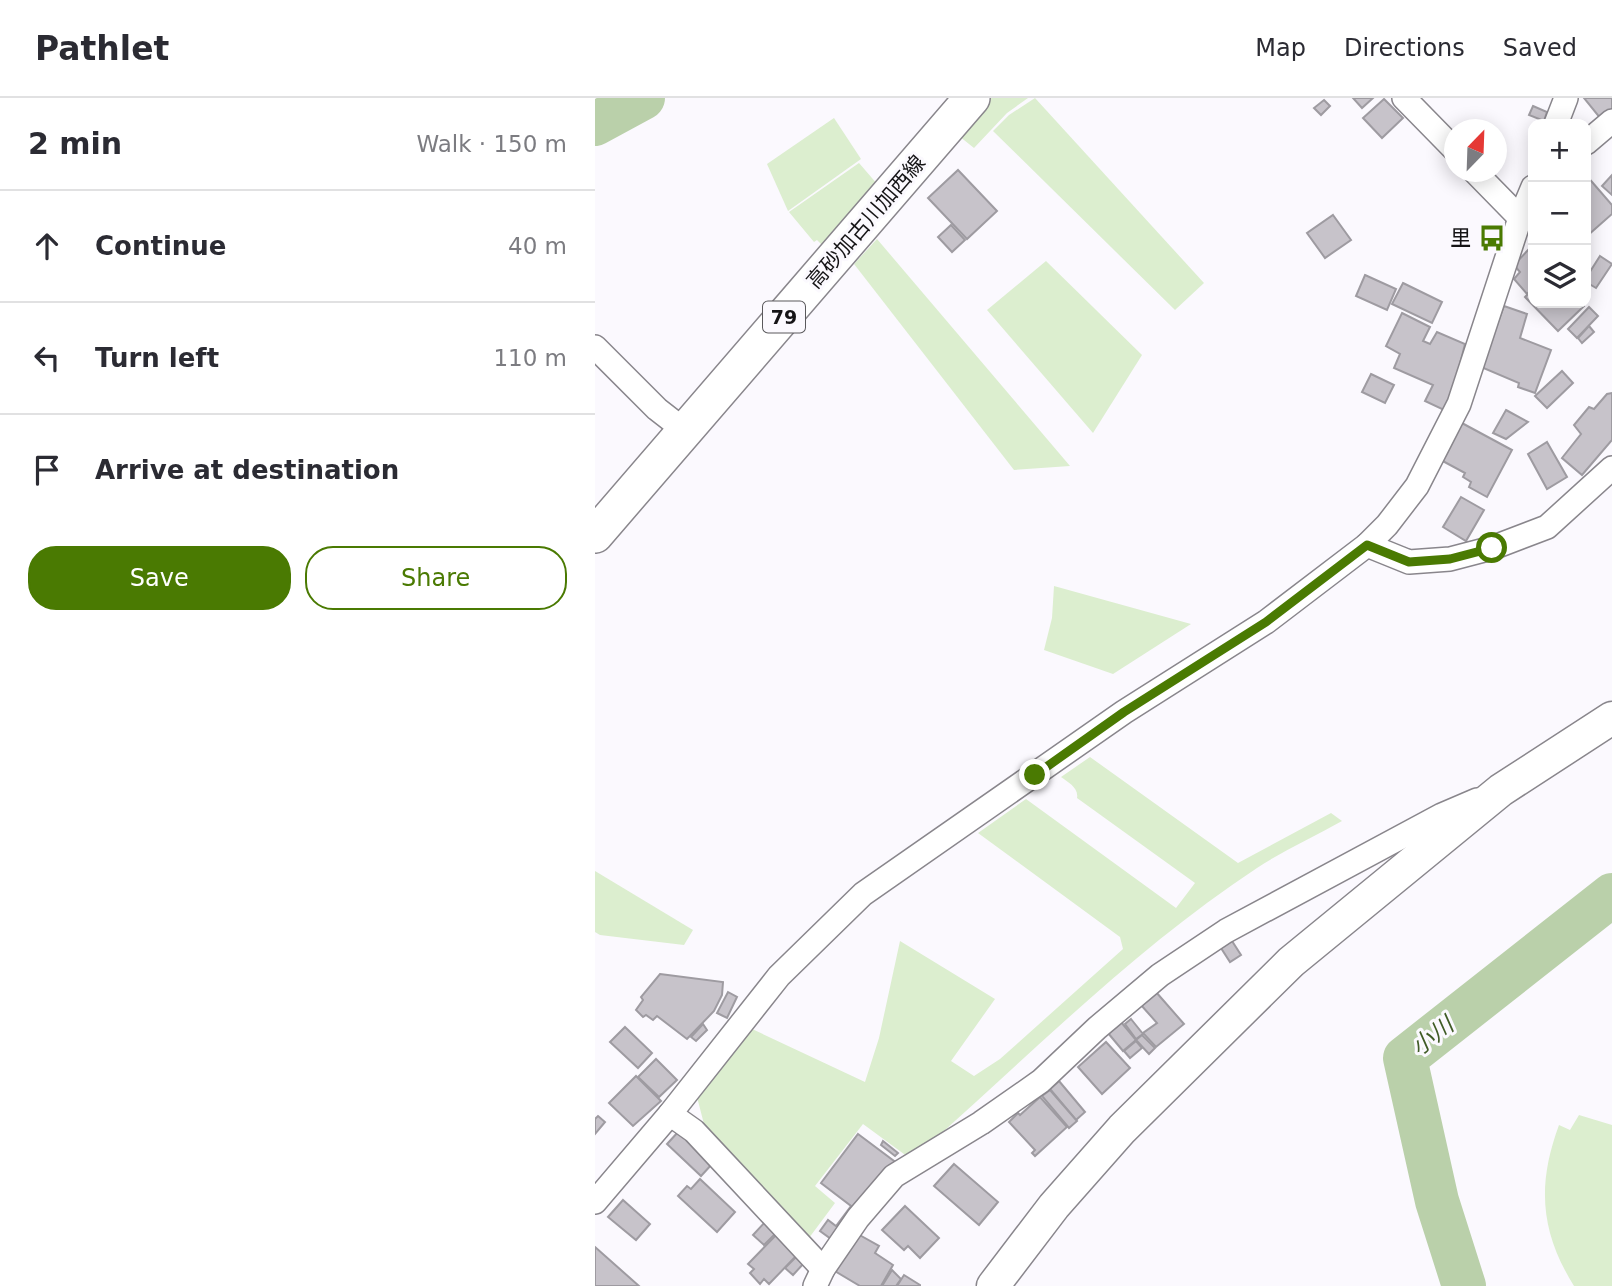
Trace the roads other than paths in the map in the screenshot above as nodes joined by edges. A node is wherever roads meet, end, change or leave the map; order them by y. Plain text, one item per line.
1 (972, 98) edge
2 (1404, 98) edge
3 (1566, 98) edge
4 (1558, 119) edge
5 (1612, 121) edge
6 (1591, 139) edge
7 (1444, 140) edge
8 (1485, 182) edge
9 (1528, 199) edge
10 (1520, 218) junction
11 (595, 347) edge
12 (684, 430) junction
13 (1612, 468) edge
14 (595, 535) edge
15 (1367, 545) junction
16 (1612, 718) edge
17 (1501, 790) junction
18 (670, 1114) junction
19 (595, 1202) edge
20 (819, 1277) edge
21 (993, 1286) edge

1 - 12 main road, 高砂加古川加西線 / 79
2 - 7 street
3 - 4 street
5 - 6 street
8 - 10 street
9 - 10 street
10 - 15 street
11 - 12 street
12 - 14 main road, 高砂加古川加西線 / 79
13 - 15 street
15 - 18 street
16 - 17 street
17 - 20 street
17 - 21 street
18 - 19 street
18 - 20 street

